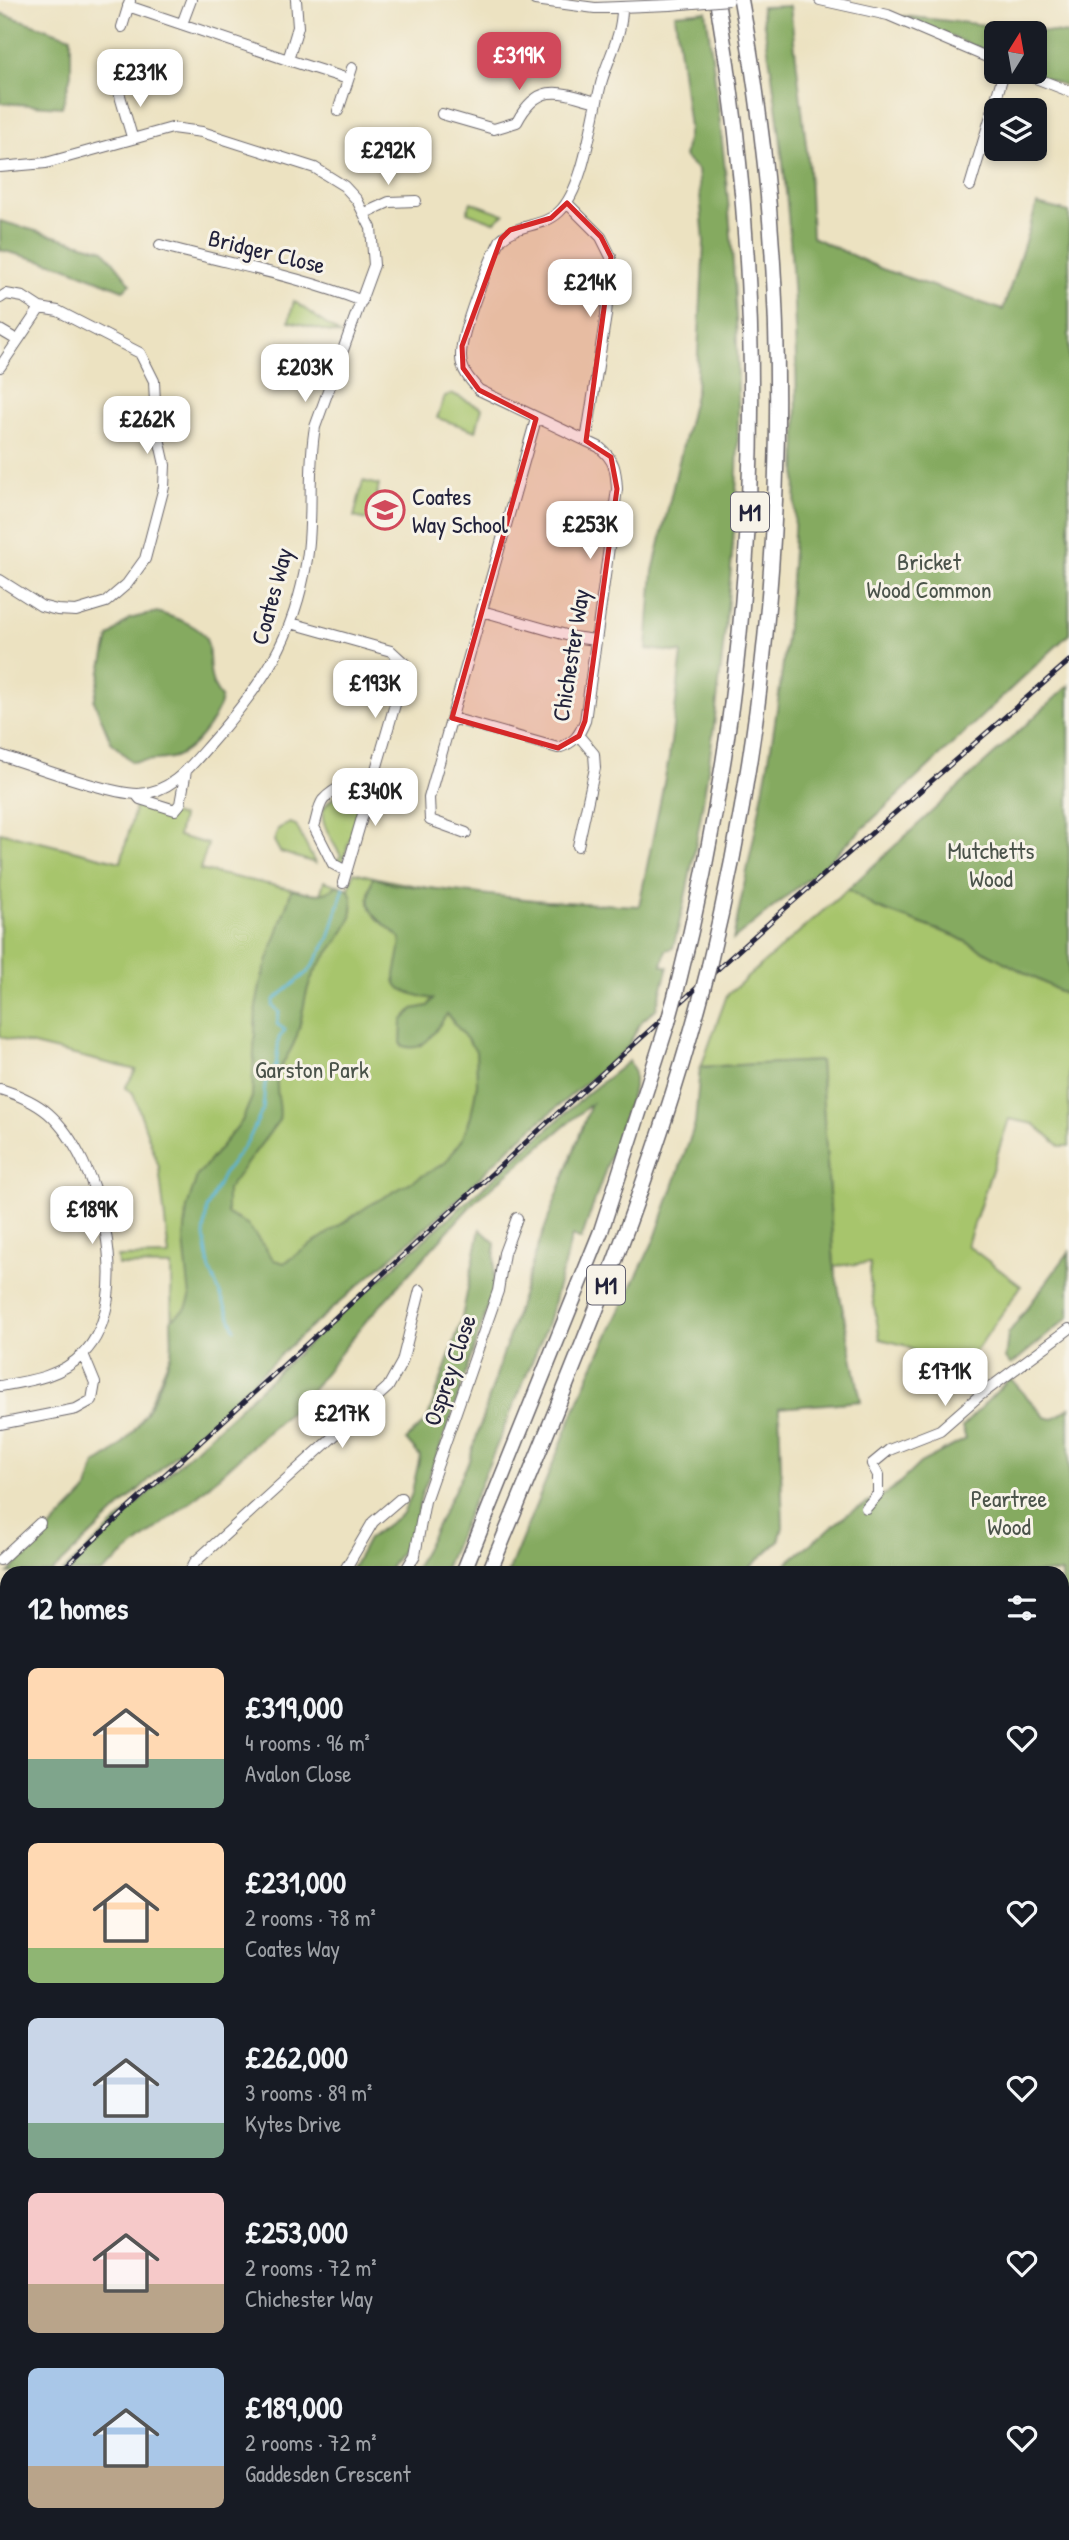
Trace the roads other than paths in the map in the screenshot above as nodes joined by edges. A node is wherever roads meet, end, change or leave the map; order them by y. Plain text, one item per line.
1 (191, 0) edge
2 (296, 0) edge
3 (535, 0) edge
4 (718, 0) edge
5 (729, 0) edge
6 (741, 0) edge
7 (821, 0) edge
8 (553, 2) edge
9 (129, 3) edge
10 (622, 8) junction
11 (183, 24) junction
12 (122, 27) dead end
13 (984, 56) edge
14 (288, 60) junction
15 (352, 68) dead end
16 (348, 79) junction
17 (1047, 82) edge
18 (1000, 84) edge
19 (118, 89) dead end
20 (1069, 91) edge
21 (596, 102) junction
22 (338, 111) dead end
23 (442, 114) dead end
24 (132, 137) junction
25 (0, 167) edge
26 (970, 186) dead end
27 (416, 201) dead end
28 (567, 203) junction
29 (365, 213) junction
30 (160, 245) dead end
31 (0, 298) edge
32 (362, 301) junction
33 (40, 308) junction
34 (0, 330) edge
35 (17, 340) junction
36 (0, 367) edge
37 (536, 419) junction
38 (586, 440) junction
39 (0, 580) edge
40 (482, 611) junction
41 (291, 623) junction
42 (595, 640) junction
43 (452, 718) junction
44 (579, 736) junction
45 (0, 755) edge
46 (186, 771) junction
47 (374, 777) junction
48 (136, 794) junction
49 (466, 833) dead end
50 (578, 846) dead end
51 (346, 871) junction
52 (343, 883) dead end
53 (0, 1089) edge
54 (517, 1219) dead end
55 (420, 1290) dead end
56 (1069, 1329) edge
57 (83, 1354) junction
58 (0, 1386) edge
59 (0, 1424) edge
60 (401, 1498) dead end
61 (866, 1508) dead end
62 (40, 1523) dead end
63 (0, 1560) edge
64 (193, 1566) edge
65 (347, 1566) edge
66 (408, 1566) edge
67 (466, 1566) edge
68 (492, 1566) edge

1 - 11 street
2 - 14 street
3 - 8 street
4 - 67 highway, M1, bridge
5 - 10 street, bridge
6 - 68 highway, M1, bridge
7 - 13 street
8 - 10 street
9 - 11 street
9 - 12 street
10 - 21 street
11 - 14 street
14 - 16 street
15 - 16 street
16 - 22 street
17 - 20 street
18 - 26 street
19 - 24 street
21 - 23 street
21 - 28 street
24 - 25 street, Coates Way
24 - 29 street, Coates Way
27 - 29 street
28 - 37 street, Chichester Way
28 - 38 street
29 - 32 street, Coates Way
30 - 32 street, Bridger Close
31 - 33 street
32 - 41 street, Coates Way
33 - 35 street
33 - 39 street
34 - 35 street
35 - 36 street
37 - 38 street, Chichester Way
37 - 40 street
38 - 42 street, Chichester Way
40 - 42 street
40 - 43 street
41 - 46 street, Coates Way
41 - 47 street
42 - 44 street, Chichester Way
43 - 44 street, Chichester Way
43 - 49 street
44 - 50 street, Chichester Way
45 - 48 street, Coates Way
46 - 48 street, Coates Way
46 - 48 street
47 - 51 street
47 - 51 street
51 - 52 street
53 - 57 street
54 - 66 street, Osprey Close
55 - 64 street
56 - 61 street
57 - 58 street
57 - 59 street
60 - 65 street
62 - 63 street

